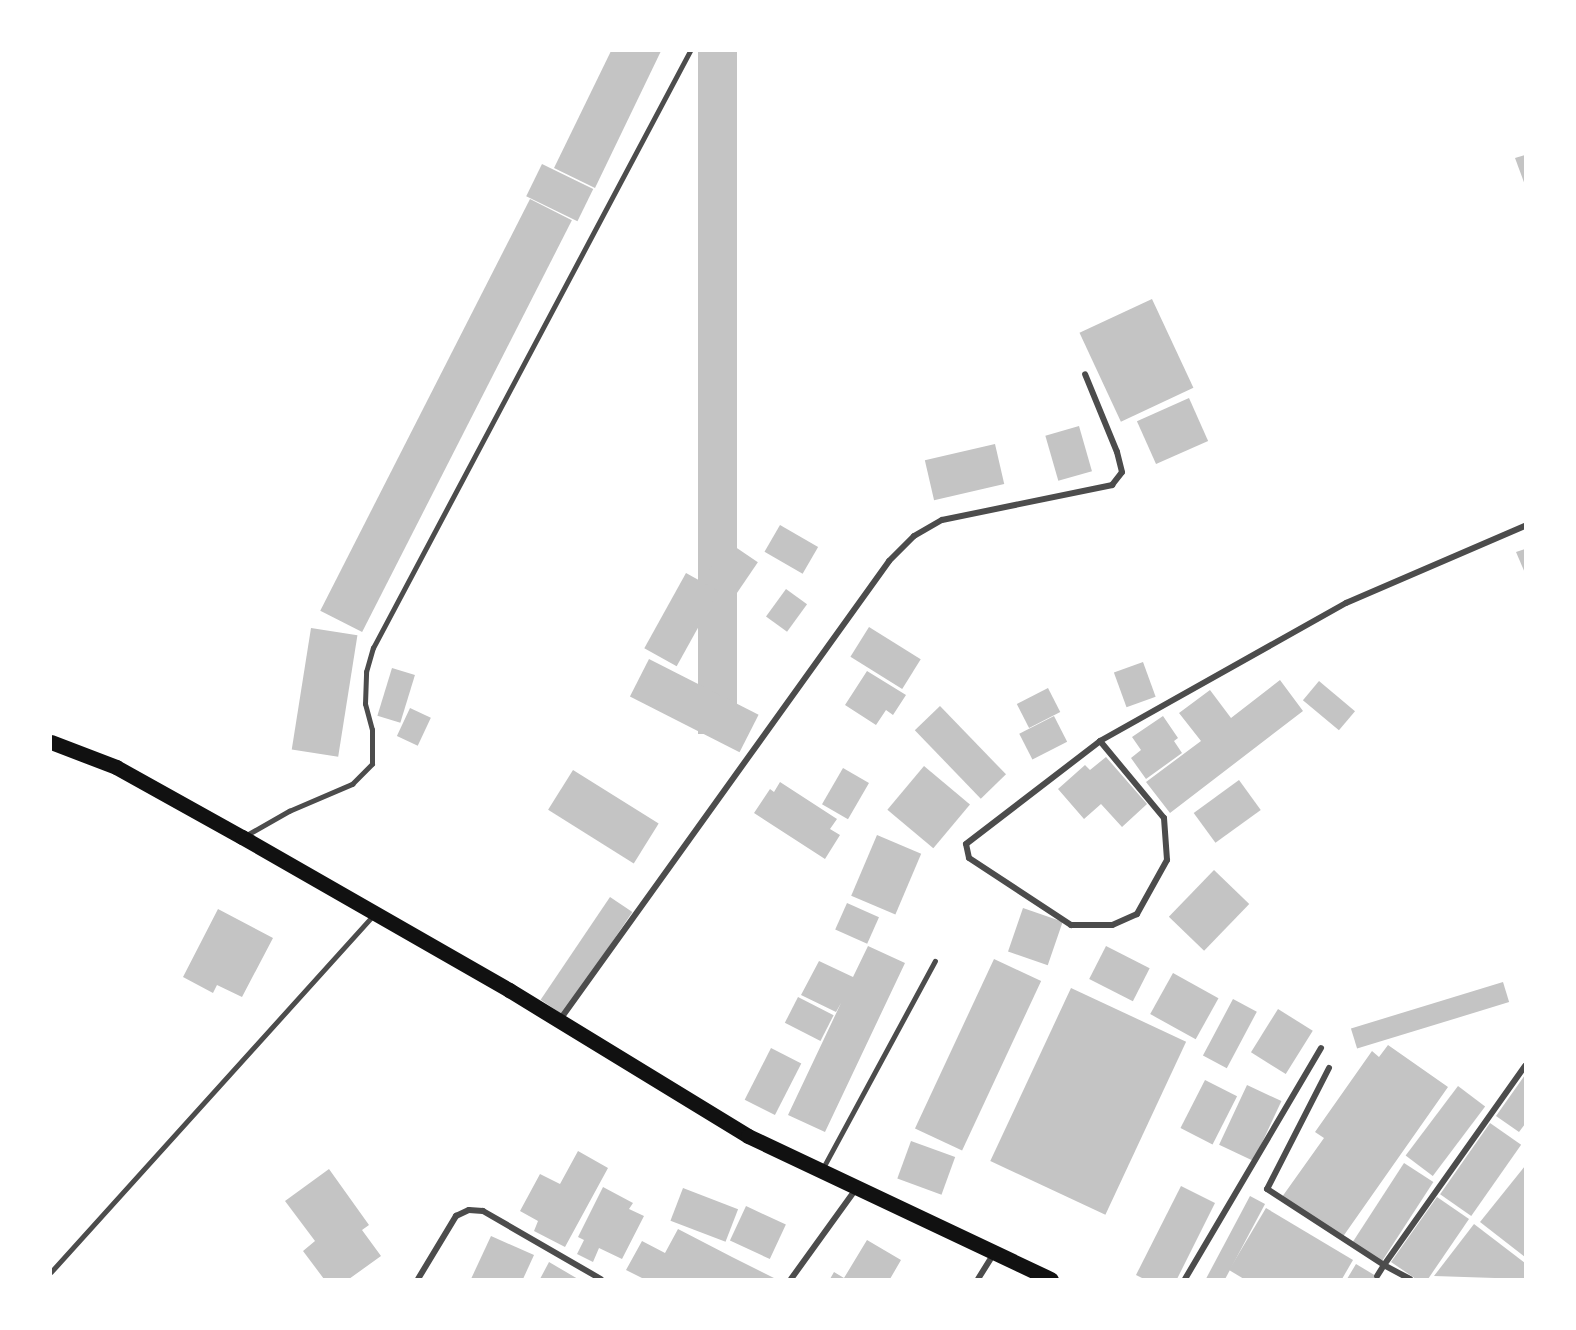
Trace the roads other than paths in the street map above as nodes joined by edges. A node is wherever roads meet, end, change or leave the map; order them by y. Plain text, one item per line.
1 (690, 51) edge
2 (1085, 374) dead end
3 (1525, 526) edge
4 (1100, 741) junction
5 (51, 742) edge
6 (242, 837) junction
7 (374, 915) junction
8 (935, 961) dead end
9 (559, 1021) junction
10 (1321, 1048) dead end
11 (1525, 1066) edge
12 (1329, 1068) dead end
13 (823, 1168) junction
14 (858, 1186) junction
15 (994, 1253) junction
16 (1384, 1265) junction
17 (51, 1272) edge
18 (1377, 1276) dead end
19 (418, 1279) edge
20 (601, 1279) edge
21 (791, 1279) edge
22 (978, 1279) edge
23 (1052, 1279) edge
24 (1185, 1279) edge
25 (1410, 1279) edge

1 - 6 lane
2 - 9 street
3 - 4 street
4 - 4 street
5 - 6 main road
6 - 7 main road
7 - 9 main road
7 - 17 lane
8 - 13 lane
9 - 13 main road
10 - 24 street
11 - 16 street
12 - 16 street
13 - 14 main road
14 - 15 main road
14 - 21 street
15 - 22 street
15 - 23 main road
16 - 18 street
16 - 25 street
19 - 20 street

